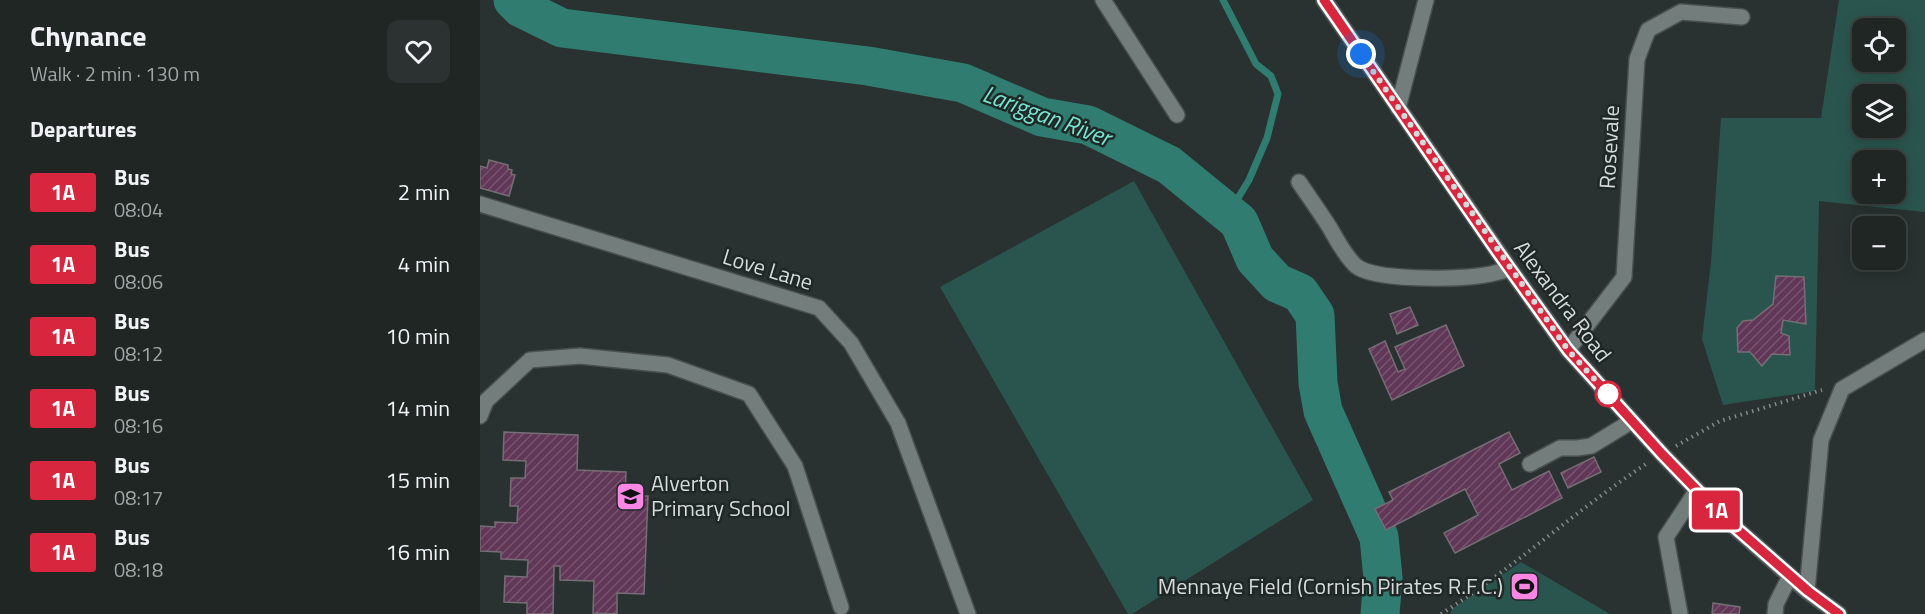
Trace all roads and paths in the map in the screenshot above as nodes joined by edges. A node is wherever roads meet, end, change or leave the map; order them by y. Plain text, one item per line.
1 (1103, 0) edge
2 (1324, 0) edge
3 (1426, 0) edge
4 (1742, 17) dead end
5 (1398, 108) junction
6 (1177, 116) dead end
7 (1299, 182) dead end
8 (480, 204) edge
9 (1510, 269) junction
10 (1925, 340) edge
11 (1568, 350) junction
12 (1842, 388) junction
13 (480, 416) edge
14 (1632, 421) junction
15 (1662, 454) junction
16 (1530, 464) dead end
17 (1697, 490) junction
18 (1791, 576) junction
19 (1808, 591) junction
20 (842, 607) dead end
21 (968, 614) edge
22 (1441, 614) edge
23 (1680, 614) edge
24 (1775, 614) edge
25 (1839, 614) edge

1 - 6 street
2 - 5 street, Alexandra Road
3 - 5 street
4 - 11 street, Rosevale
5 - 9 street, Alexandra Road
7 - 9 street
8 - 21 street, Love Lane
9 - 11 street, Alexandra Road
10 - 12 street
11 - 14 street, Alexandra Road
12 - 15 path
12 - 19 street
13 - 20 street
14 - 15 street, Alexandra Road
14 - 16 street
15 - 17 street, Alexandra Road
15 - 22 path
17 - 18 street, Alexandra Road
17 - 23 street
18 - 19 street, Alexandra Road
18 - 24 street
19 - 25 street, Alexandra Road

